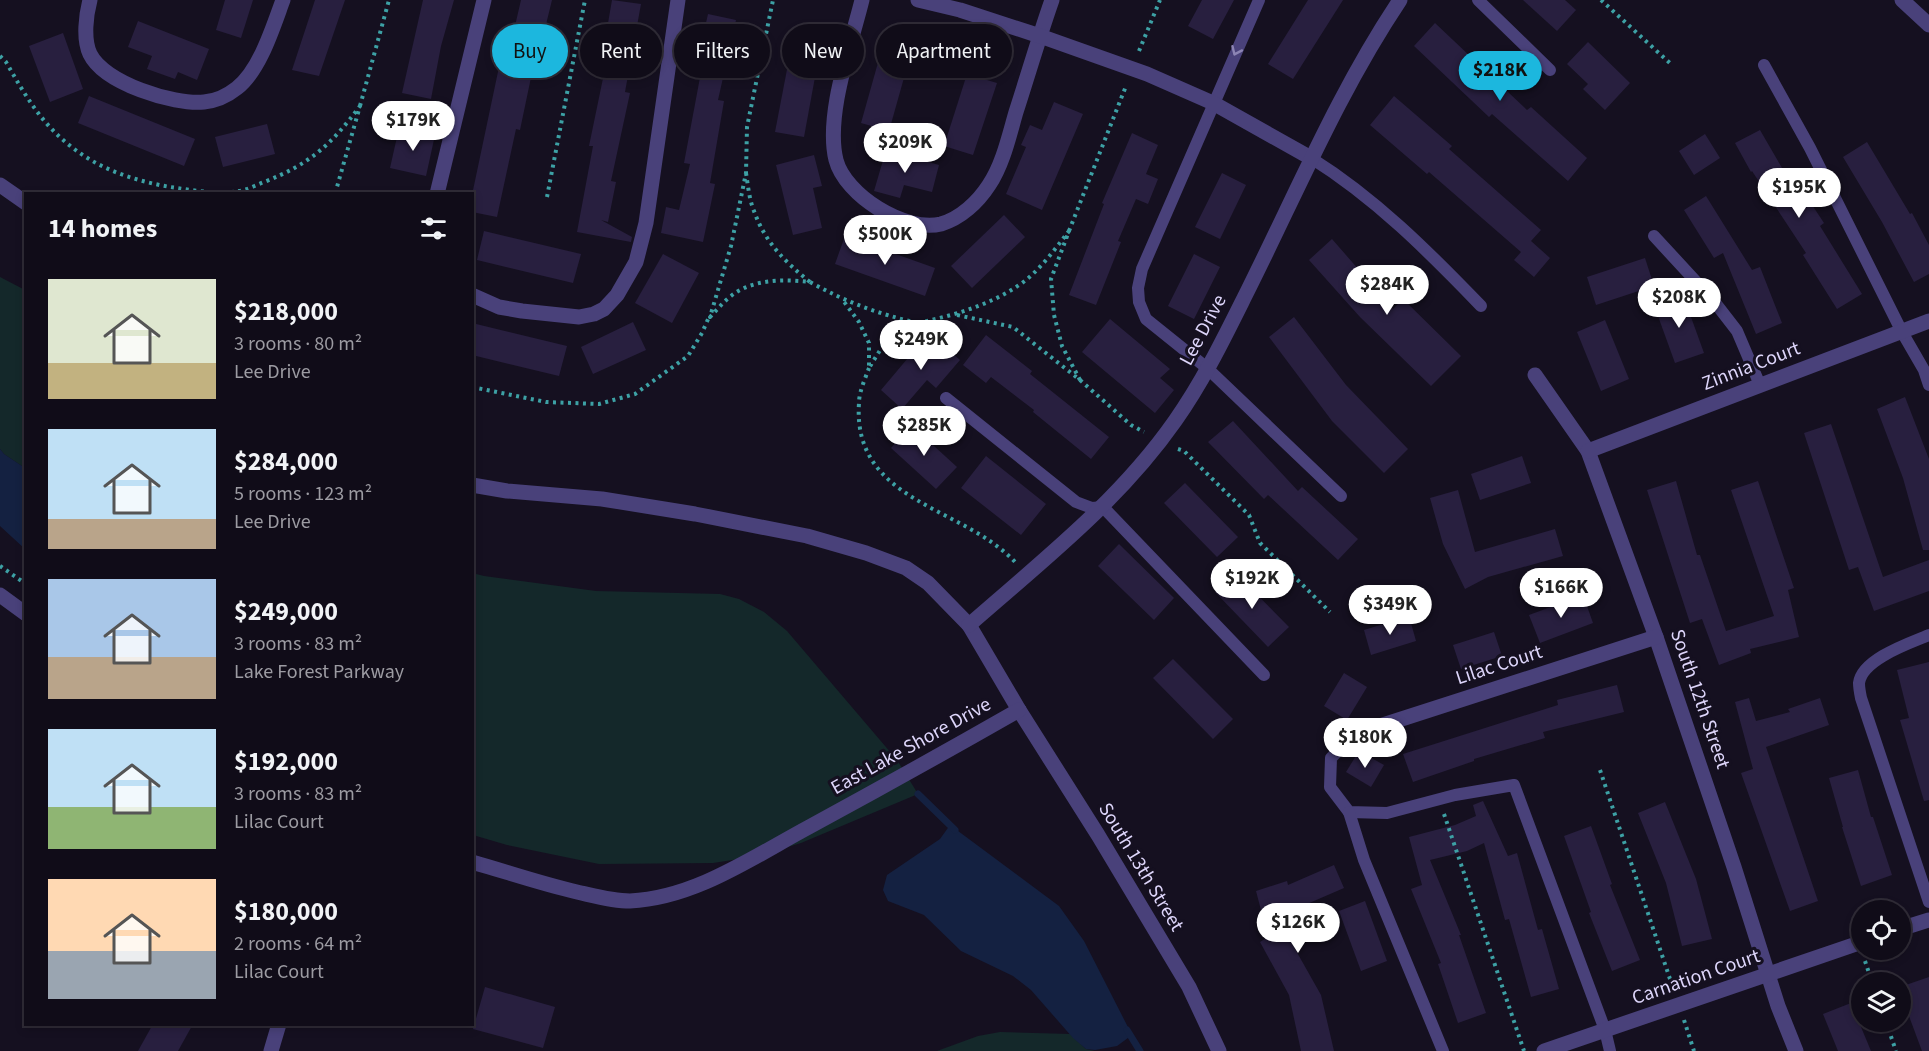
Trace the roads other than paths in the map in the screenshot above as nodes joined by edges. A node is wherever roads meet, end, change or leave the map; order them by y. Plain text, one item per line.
1 (90, 0) edge
2 (283, 0) edge
3 (484, 0) edge
4 (678, 0) edge
5 (862, 0) edge
6 (918, 0) edge
7 (1052, 0) edge
8 (1259, 0) edge
9 (1400, 0) edge
10 (1478, 0) edge
11 (1902, 0) edge
12 (1929, 25) edge
13 (1040, 36) junction
14 (1764, 65) dead end
15 (1550, 70) dead end
16 (1213, 103) junction
17 (1311, 158) junction
18 (0, 185) edge
19 (437, 192) edge
20 (24, 202) edge
21 (1654, 236) dead end
22 (474, 296) edge
23 (1480, 306) dead end
24 (1929, 321) edge
25 (1902, 332) junction
26 (1207, 368) junction
27 (1535, 375) dead end
28 (1760, 385) junction
29 (1929, 385) edge
30 (946, 398) dead end
31 (1588, 451) junction
32 (474, 485) edge
33 (1341, 496) dead end
34 (1103, 507) junction
35 (0, 595) edge
36 (24, 613) edge
37 (969, 625) junction
38 (1929, 634) edge
39 (1656, 637) junction
40 (1264, 675) dead end
41 (1019, 710) junction
42 (1355, 734) joint
43 (1348, 812) junction
44 (474, 863) edge
45 (1929, 903) edge
46 (1929, 920) edge
47 (1911, 926) edge
48 (1851, 946) edge
49 (1768, 975) junction
50 (278, 1026) edge
51 (1605, 1030) junction
52 (271, 1051) edge
53 (1218, 1051) edge
54 (1443, 1051) edge
55 (1544, 1051) edge
56 (1610, 1051) edge
57 (1796, 1051) edge

1 - 2 street
3 - 19 street
4 - 22 street
5 - 13 street
6 - 13 street
7 - 13 street
8 -> 16 lane
9 - 17 street, Lee Drive
10 - 15 lane
11 - 12 street
13 - 16 street
14 - 25 lane
16 - 17 street
16 - 26 lane
17 - 23 lane
17 - 26 street, Lee Drive
18 - 20 street
21 - 28 lane
24 - 25 street, Zinnia Court
25 - 28 street, Zinnia Court
25 - 29 lane
26 - 33 lane
26 - 34 street, Lee Drive
27 - 31 street, South 12th Street
28 - 31 street, Zinnia Court
30 - 34 lane
31 - 39 street, South 12th Street
32 - 37 street, East Lake Shore Drive
34 - 37 street, Lee Drive
34 - 40 lane
35 - 36 street
37 - 41 street, East Lake Shore Drive
38 - 45 lane
39 - 42 street, Lilac Court
39 - 49 street, South 12th Street
41 - 44 street, East Lake Shore Drive
41 - 53 street, South 13th Street
42 - 43 lane
43 - 51 lane
43 - 54 lane
46 - 47 street
48 - 49 street, Carnation Court
49 - 51 street, Carnation Court
49 - 57 street, South 12th Street
50 - 52 street
51 - 55 street, Carnation Court
51 - 56 lane

